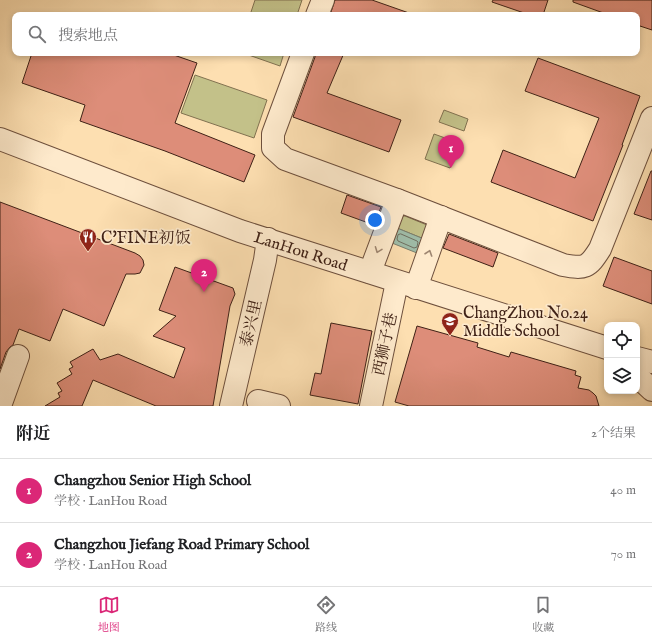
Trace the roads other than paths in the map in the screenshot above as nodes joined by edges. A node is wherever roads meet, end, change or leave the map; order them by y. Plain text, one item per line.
1 (323, 0) edge
2 (318, 12) edge
3 (302, 56) edge
4 (652, 118) edge
5 (0, 139) edge
6 (397, 200) junction
7 (441, 217) junction
8 (268, 240) junction
9 (370, 272) junction
10 (407, 285) junction
11 (604, 349) edge
12 (18, 356) dead end
13 (640, 359) edge
14 (652, 362) edge
15 (640, 379) edge
16 (652, 390) edge
17 (0, 406) edge
18 (231, 406) edge
19 (371, 406) edge

1 - 2 street
3 - 6 street
4 - 7 street
5 - 8 street, LanHou Road
6 - 7 street
6 -> 9 street
10 -> 7 street, 西狮子巷
8 - 9 street, LanHou Road
8 - 18 street, 泰兴里
9 - 10 street, LanHou Road
10 - 11 street, LanHou Road
10 - 19 street, 西狮子巷
12 - 17 street
13 - 14 street
15 - 16 street

